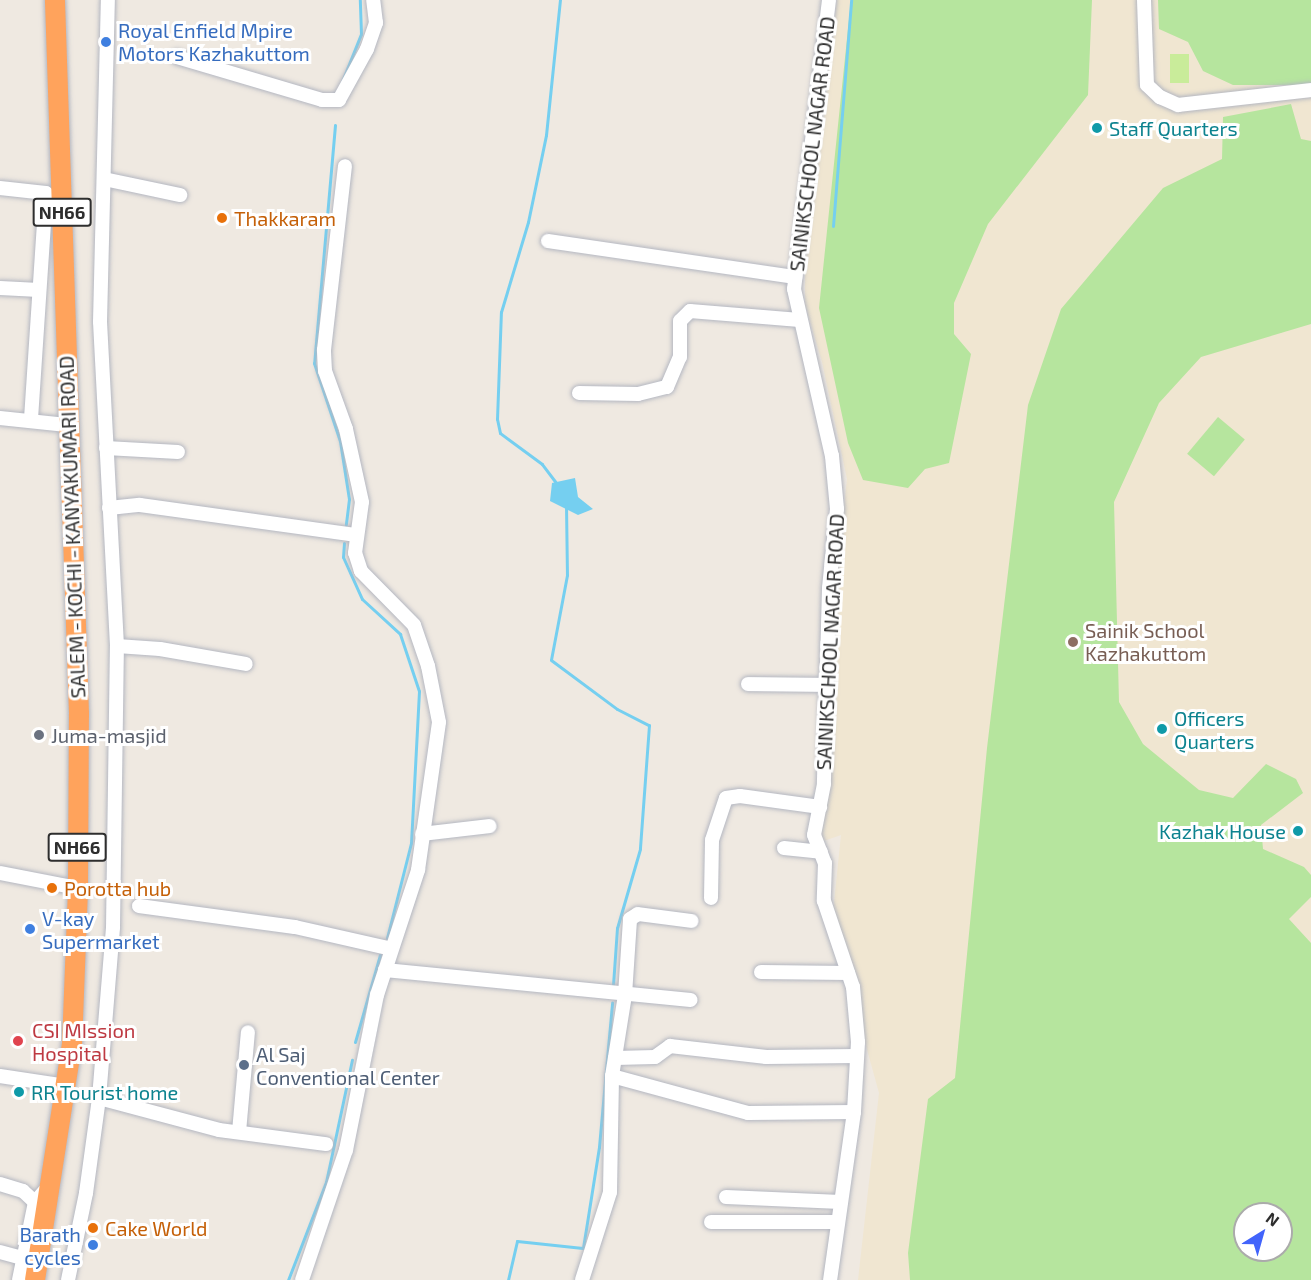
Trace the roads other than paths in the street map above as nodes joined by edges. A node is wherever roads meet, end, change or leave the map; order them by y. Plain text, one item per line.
1 (55, 0) edge
2 (108, 0) edge
3 (373, 0) edge
4 (829, 0) edge
5 (1144, 0) edge
6 (177, 57) dead end
7 (1311, 90) edge
8 (345, 166) dead end
9 (104, 179) junction
10 (0, 188) edge
11 (180, 195) dead end
12 (548, 241) dead end
13 (795, 277) junction
14 (0, 288) edge
15 (39, 290) junction
16 (800, 320) junction
17 (579, 393) dead end
18 (0, 418) edge
19 (31, 421) junction
20 (67, 424) junction
21 (106, 448) junction
22 (178, 452) dead end
23 (109, 508) junction
24 (355, 535) junction
25 (117, 646) junction
26 (246, 664) dead end
27 (748, 684) dead end
28 (827, 685) junction
29 (819, 807) junction
30 (489, 826) dead end
31 (422, 834) junction
32 (784, 848) dead end
33 (821, 852) junction
34 (0, 873) edge
35 (78, 888) junction
36 (711, 898) dead end
37 (140, 906) dead end
38 (692, 921) dead end
39 (392, 949) junction
40 (385, 970) junction
41 (761, 972) dead end
42 (848, 973) junction
43 (625, 995) junction
44 (691, 1000) dead end
45 (248, 1032) dead end
46 (857, 1056) junction
47 (615, 1058) junction
48 (0, 1076) edge
49 (612, 1076) junction
50 (66, 1086) junction
51 (99, 1098) junction
52 (854, 1112) junction
53 (239, 1132) junction
54 (326, 1144) dead end
55 (0, 1184) edge
56 (50, 1185) junction
57 (726, 1197) dead end
58 (35, 1202) junction
59 (840, 1202) junction
60 (711, 1222) dead end
61 (838, 1222) junction
62 (0, 1252) edge
63 (34, 1271) edge
64 (19, 1280) edge
65 (68, 1280) edge
66 (302, 1280) edge
67 (582, 1280) edge
68 (830, 1280) edge

1 - 20 highway, SALEM - KOCHI - KANYAKUMARI ROAD / NH66
2 - 9 street
3 - 6 street
4 - 13 street, SAINIKSCHOOL NAGAR ROAD
5 - 7 street
8 - 24 street
9 - 11 street
9 - 21 street
10 - 15 street
12 - 13 street
13 - 16 street, SAINIKSCHOOL NAGAR ROAD
14 - 15 street
15 - 19 street
16 - 17 street
16 - 28 street, SAINIKSCHOOL NAGAR ROAD
18 - 19 street
19 - 20 street
20 - 35 highway, SALEM - KOCHI - KANYAKUMARI ROAD / NH66
21 - 22 street
21 - 23 street
23 - 24 street
23 - 25 street
24 - 31 street
25 - 26 street
25 - 51 street
27 - 28 street
28 - 29 street, SAINIKSCHOOL NAGAR ROAD
29 - 33 street, SAINIKSCHOOL NAGAR ROAD
29 - 36 street
30 - 31 street
31 - 39 street
32 - 33 street
33 - 42 street, SAINIKSCHOOL NAGAR ROAD
34 - 35 street
35 - 50 highway, SALEM - KOCHI - KANYAKUMARI ROAD / NH66
37 - 39 street
38 - 43 street
39 - 40 street
40 - 43 street
40 - 66 street
41 - 42 street
42 - 46 street, SAINIKSCHOOL NAGAR ROAD
43 - 44 street
43 - 47 street
45 - 53 street
46 - 47 street
46 - 52 street, SAINIKSCHOOL NAGAR ROAD
47 - 49 street
48 - 50 street
49 - 52 street
49 - 67 street
50 - 56 highway, SALEM - KOCHI - KANYAKUMARI ROAD / NH66
51 - 53 street
51 - 65 street
52 - 59 street, SAINIKSCHOOL NAGAR ROAD
53 - 54 street
55 - 58 street
56 - 58 street
56 - 63 highway, SALEM - KOCHI - KANYAKUMARI ROAD / NH66
57 - 59 street
58 - 63 street
59 - 61 street, SAINIKSCHOOL NAGAR ROAD
60 - 61 street
61 - 68 street, SAINIKSCHOOL NAGAR ROAD
62 - 63 street
63 - 64 street

